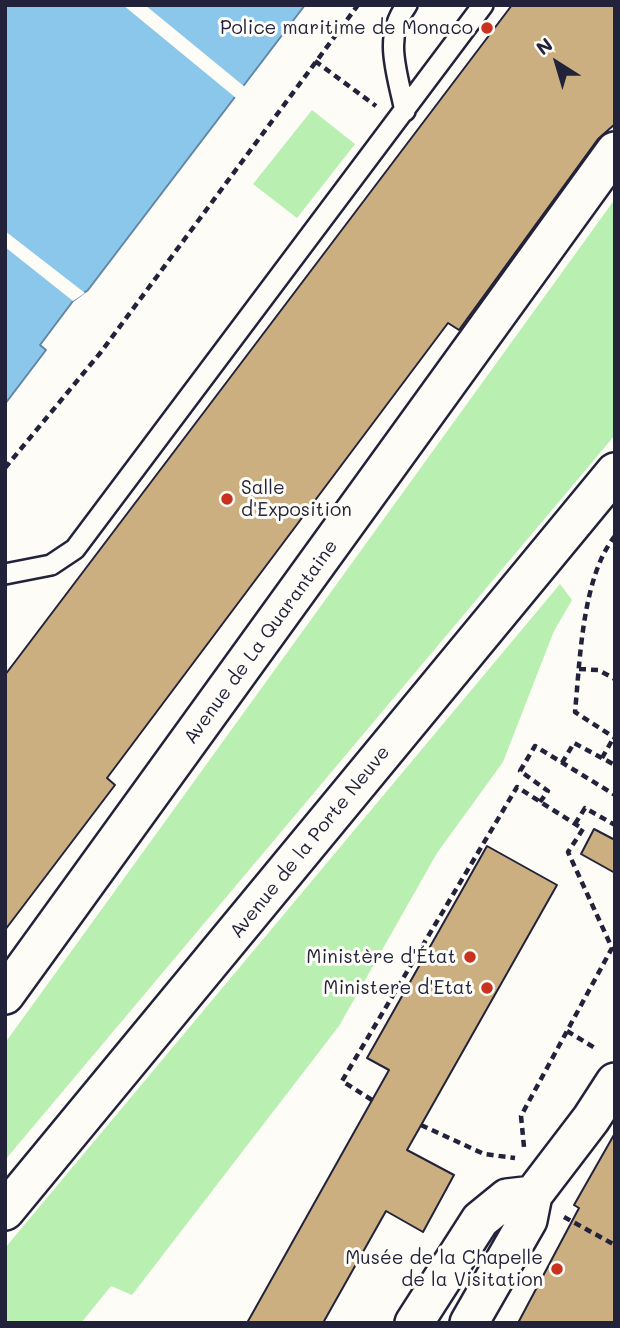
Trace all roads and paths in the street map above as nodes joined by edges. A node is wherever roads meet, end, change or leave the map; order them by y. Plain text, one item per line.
1 (358, 5) edge
2 (407, 5) edge
3 (483, 5) edge
4 (315, 61) junction
5 (401, 116) junction
6 (615, 151) edge
7 (5, 468) edge
8 (615, 472) edge
9 (615, 536) edge
10 (5, 574) edge
11 (579, 669) junction
12 (615, 679) edge
13 (614, 737) edge
14 (603, 758) junction
15 (562, 762) junction
16 (615, 765) edge
17 (615, 795) edge
18 (540, 802) junction
19 (575, 824) junction
20 (615, 825) edge
21 (613, 949) edge
22 (5, 995) edge
23 (566, 1031) junction
24 (595, 1048) dead end
25 (615, 1082) edge
26 (372, 1100) dead end
27 (421, 1125) dead end
28 (533, 1195) junction
29 (5, 1210) edge
30 (563, 1217) dead end
31 (615, 1245) edge
32 (414, 1323) edge
33 (469, 1323) edge

1 - 4 path
2 - 5 lane
3 - 5 lane
4 - 5 path
4 - 7 path
5 - 10 lane
6 - 22 street, Avenue de La Quarantaine
8 - 29 street, Avenue de la Porte Neuve
9 - 11 path
11 - 12 path
11 - 13 path
13 - 14 path
14 - 15 path
14 - 16 path
15 - 17 path
15 - 18 path
18 - 19 path
18 - 26 path
19 - 20 path
19 - 21 path
21 - 23 path
23 - 24 path
23 - 27 path
25 - 28 street
28 - 32 street
28 - 33 street
30 - 31 path

